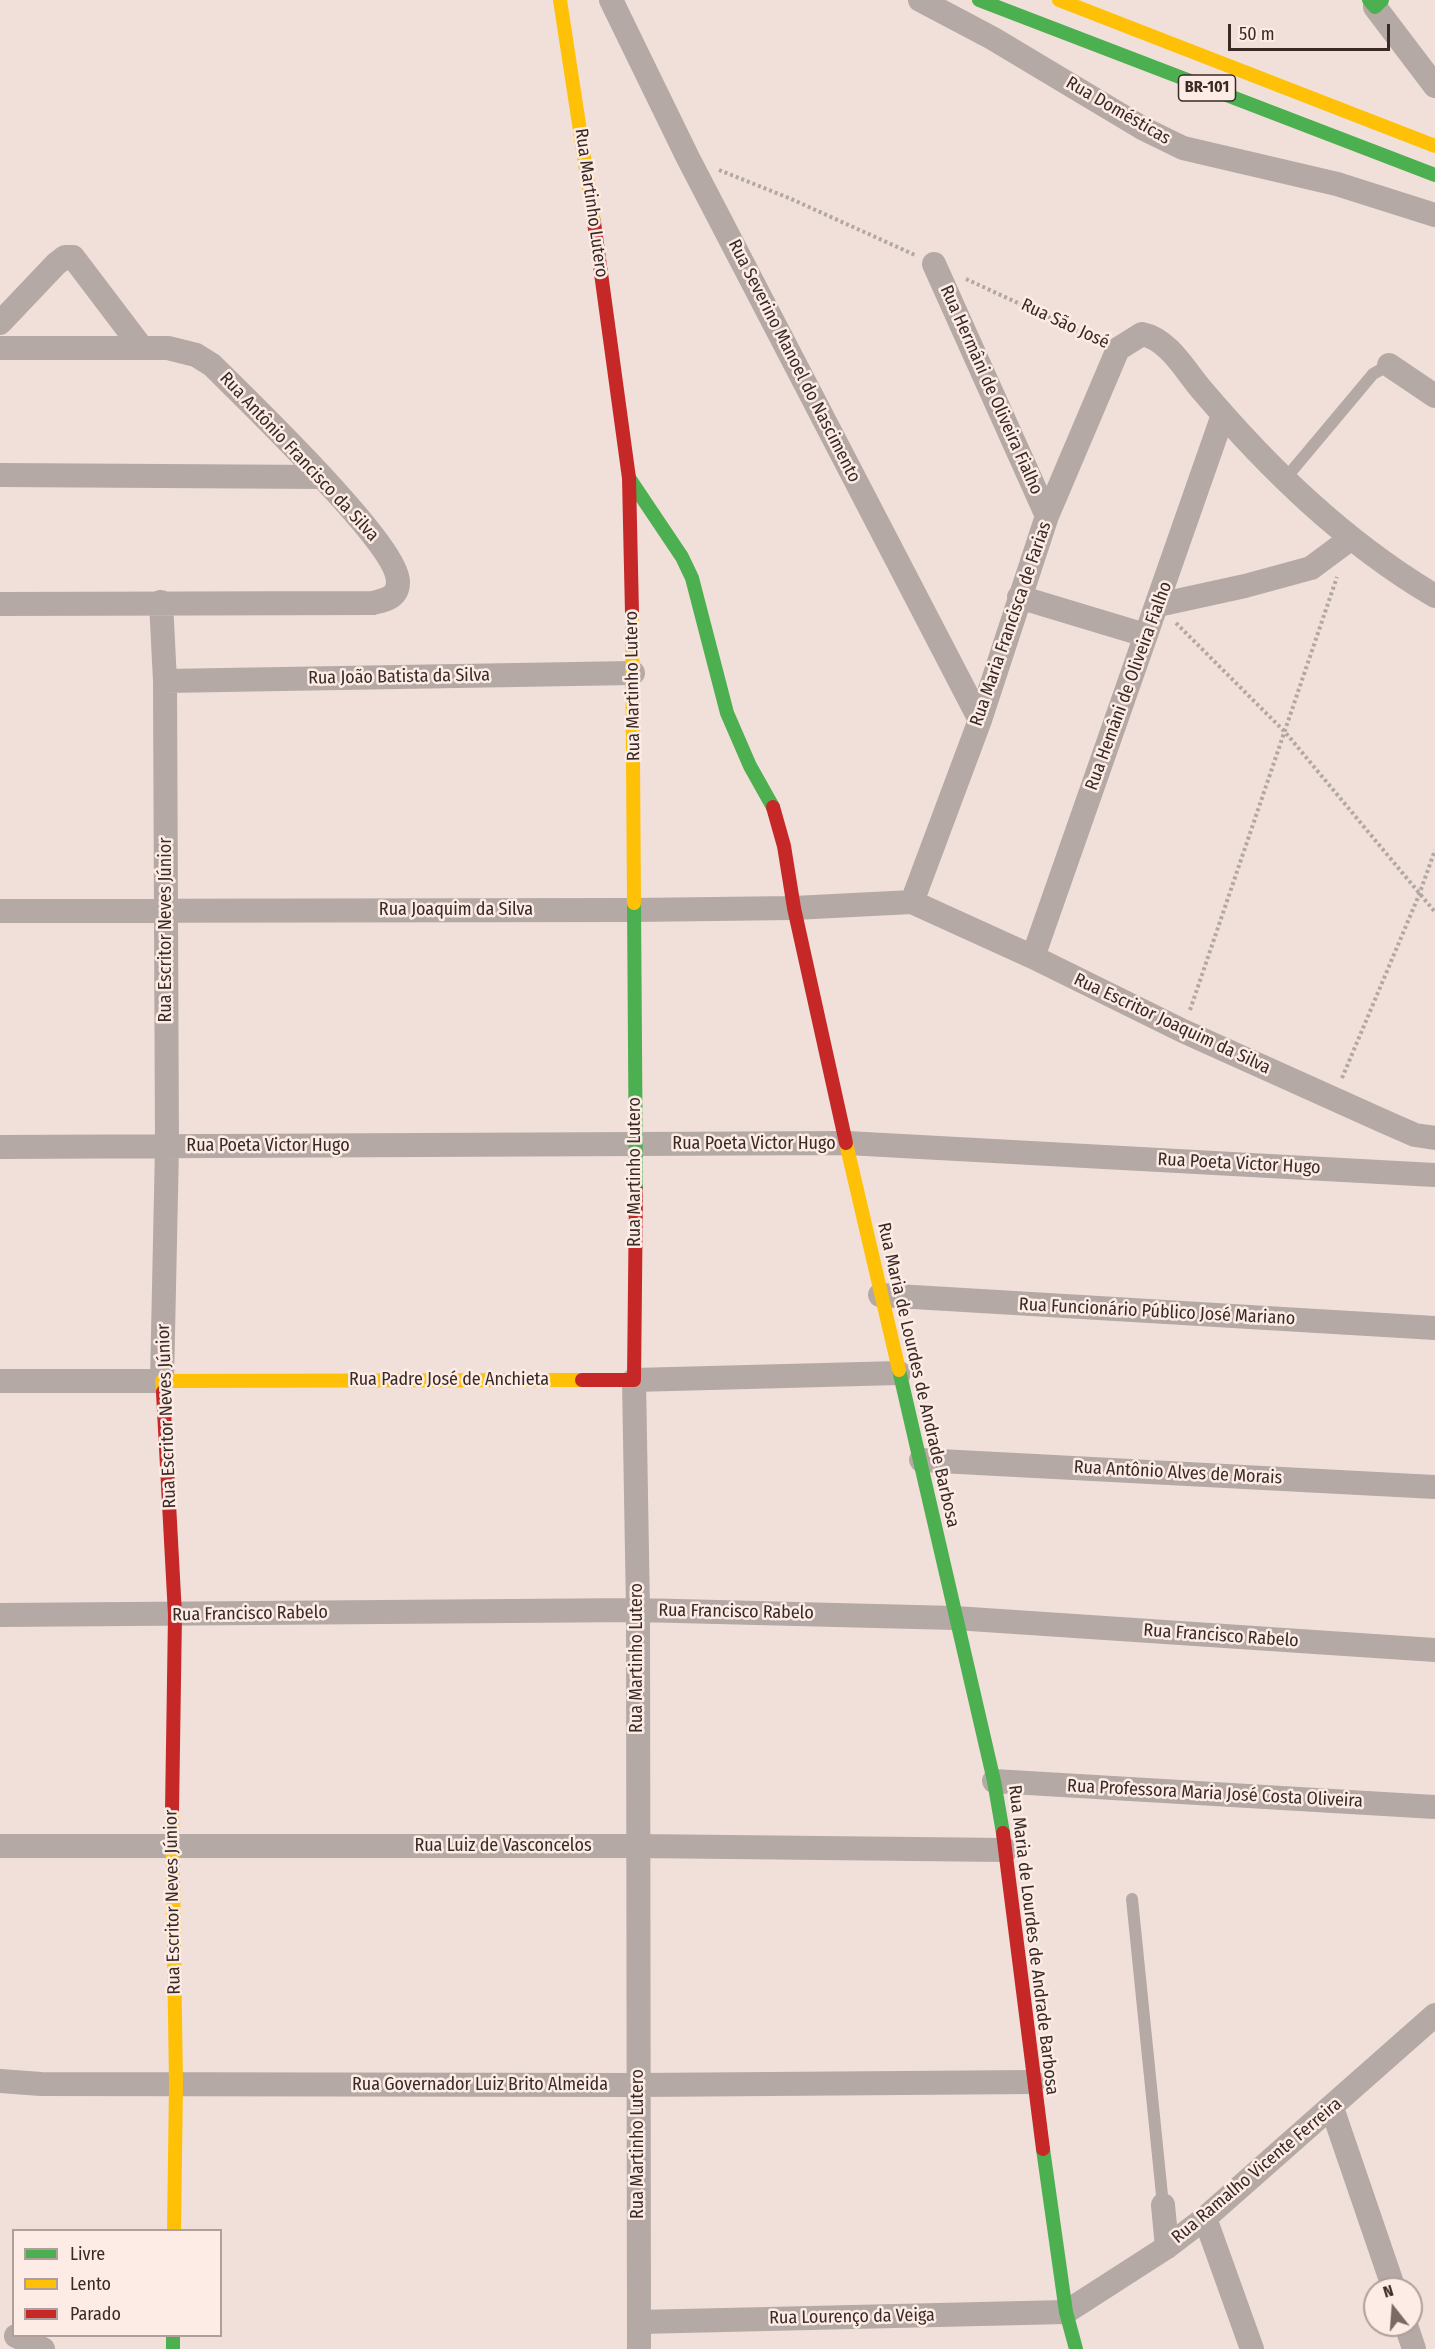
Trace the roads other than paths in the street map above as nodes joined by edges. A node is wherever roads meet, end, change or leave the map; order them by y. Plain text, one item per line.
1 (560, 0) edge
2 (611, 0) edge
3 (920, 0) edge
4 (979, 0) edge
5 (1059, 0) edge
6 (1375, 2) edge
7 (1435, 86) edge
8 (1435, 146) edge
9 (1435, 175) edge
10 (1435, 215) edge
11 (934, 264) road end
12 (0, 323) edge
13 (0, 348) edge
14 (142, 348) junction
15 (1118, 349) joint
16 (1389, 365) joint
17 (1435, 396) edge
18 (1223, 414) junction
19 (0, 475) edge
20 (322, 477) junction
21 (629, 478) junction
22 (1285, 479) junction
23 (1047, 516) junction
24 (1350, 539) junction
25 (1435, 596) edge
26 (1019, 597) junction
27 (161, 602) junction
28 (0, 604) edge
29 (1158, 605) junction
30 (1145, 635) junction
31 (633, 673) junction
32 (165, 681) junction
33 (980, 720) junction
34 (912, 902) junction
35 (794, 908) junction
36 (165, 910) junction
37 (634, 910) junction
38 (0, 911) edge
39 (1033, 957) junction
40 (1435, 1138) edge
41 (847, 1143) junction
42 (636, 1144) junction
43 (0, 1147) edge
44 (167, 1147) junction
45 (1435, 1175) edge
46 (880, 1295) junction
47 (1435, 1329) edge
48 (899, 1373) junction
49 (634, 1380) junction
50 (0, 1381) edge
51 (162, 1381) junction
52 (921, 1460) junction
53 (1435, 1487) edge
54 (638, 1610) junction
55 (0, 1615) edge
56 (175, 1615) junction
57 (955, 1618) junction
58 (1435, 1650) edge
59 (994, 1781) junction
60 (1435, 1807) edge
61 (0, 1846) edge
62 (638, 1846) junction
63 (171, 1847) junction
64 (1006, 1850) junction
65 (1132, 1899) dead end
66 (1435, 2015) edge
67 (0, 2081) edge
68 (1033, 2082) junction
69 (176, 2084) junction
70 (638, 2085) junction
71 (1332, 2108) junction
72 (1163, 2205) joint
73 (1205, 2218) junction
74 (174, 2229) edge
75 (1167, 2247) junction
76 (1390, 2277) edge
77 (1066, 2312) junction
78 (639, 2322) junction
79 (19, 2337) edge
80 (43, 2349) edge
81 (639, 2349) edge
82 (1076, 2349) edge
83 (1252, 2349) edge

1 - 21 main road, Rua Martinho Lutero
2 - 33 street, Rua Severino Manoel do Nascimento
3 - 10 street, Rua Domésticas
4 - 9 main road, BR-101
5 - 8 main road, BR-101
6 - 7 street
11 - 23 street, Rua Hermâni de Oliveira Fialho
12 - 14 street
13 - 14 street, Rua Antônio Francisco da Silva
14 - 20 street, Rua Antônio Francisco da Silva
15 - 18 street, Rua São José
15 - 23 street, Rua Maria Francisca de Farias
16 - 17 street
16 - 22 lane
18 - 22 street, Rua São José
18 - 29 street, Rua Hemâni de Oliveira Fialho
19 - 20 street
20 - 27 street, Rua Antônio Francisco da Silva
21 - 31 main road, Rua Martinho Lutero
21 - 35 main road, Rua Maria de Lourdes de Andrade Barbosa
22 - 24 street, Rua São José
23 - 26 street, Rua Maria Francisca de Farias
24 - 25 street, Rua São José
24 - 29 street
26 - 30 street
26 - 33 street, Rua Maria Francisca de Farias
27 - 28 street
27 - 32 street, Rua Escritor Neves Júnior
29 - 30 street, Rua Hemâni de Oliveira Fialho
30 - 39 street, Rua Hemâni de Oliveira Fialho
31 - 32 street, Rua João Batista da Silva
31 - 37 main road, Rua Martinho Lutero
32 - 36 street, Rua Escritor Neves Júnior
33 - 34 street, Rua Maria Francisca de Farias
34 - 35 street, Rua Joaquim da Silva
34 - 39 street, Rua Escritor Joaquim da Silva
35 - 37 street, Rua Joaquim da Silva
35 - 41 main road, Rua Maria de Lourdes de Andrade Barbosa
36 - 37 street, Rua Joaquim da Silva
36 - 38 street, Rua Joaquim da Silva
36 - 44 street, Rua Escritor Neves Júnior
37 - 42 main road, Rua Martinho Lutero
39 - 40 street, Rua Escritor Joaquim da Silva
41 - 42 street, Rua Poeta Victor Hugo
41 - 45 street, Rua Poeta Victor Hugo
41 - 46 main road, Rua Maria de Lourdes de Andrade Barbosa
42 - 44 street, Rua Poeta Victor Hugo
42 - 49 main road, Rua Martinho Lutero
43 - 44 street, Rua Poeta Victor Hugo
44 - 51 street, Rua Escritor Neves Júnior
46 - 47 street, Rua Funcionário Público José Mariano
46 - 48 main road, Rua Maria de Lourdes de Andrade Barbosa
48 - 49 street, Rua Padre José de Anchieta
48 - 52 main road, Rua Maria de Lourdes de Andrade Barbosa
49 - 51 main road, Rua Padre José de Anchieta
49 - 54 street, Rua Martinho Lutero
50 - 51 street, Rua Padre José de Anchieta
51 - 56 main road, Rua Escritor Neves Júnior
52 - 53 street, Rua Antônio Alves de Morais
52 - 57 main road, Rua Maria de Lourdes de Andrade Barbosa
54 - 56 street, Rua Francisco Rabelo
54 - 57 street, Rua Francisco Rabelo
54 - 62 street, Rua Martinho Lutero
55 - 56 street, Rua Francisco Rabelo
56 - 63 main road, Rua Escritor Neves Júnior
57 - 58 street, Rua Francisco Rabelo
57 - 59 main road, Rua Maria de Lourdes de Andrade Barbosa
59 - 60 street, Rua Professora Maria José Costa Oliveira
59 - 64 main road, Rua Maria de Lourdes de Andrade Barbosa
61 - 63 street, Rua Luiz de Vasconcelos
62 - 63 street, Rua Luiz de Vasconcelos
62 - 64 street, Rua Luiz de Vasconcelos
62 - 70 street, Rua Martinho Lutero
63 - 69 main road, Rua Escritor Neves Júnior
64 - 68 main road, Rua Maria de Lourdes de Andrade Barbosa
65 - 72 lane
66 - 71 street, Rua Ramalho Vicente Ferreira
67 - 69 street, Rua Governador Luiz Brito Almeida
68 - 70 street, Rua Governador Luiz Brito Almeida
68 - 77 main road, Rua Maria de Lourdes de Andrade Barbosa
69 - 70 street, Rua Governador Luiz Brito Almeida
69 - 74 main road, Rua Escritor Neves Júnior
70 - 78 street, Rua Martinho Lutero
71 - 73 street, Rua Ramalho Vicente Ferreira
71 - 76 street
72 - 75 street
73 - 75 street, Rua Ramalho Vicente Ferreira
73 - 83 street
75 - 77 street, Rua Ramalho Vicente Ferreira
77 - 78 street, Rua Lourenço da Veiga
77 - 82 main road, Rua Maria de Lourdes de Andrade Barbosa
78 - 81 street, Rua Martinho Lutero
79 - 80 street

